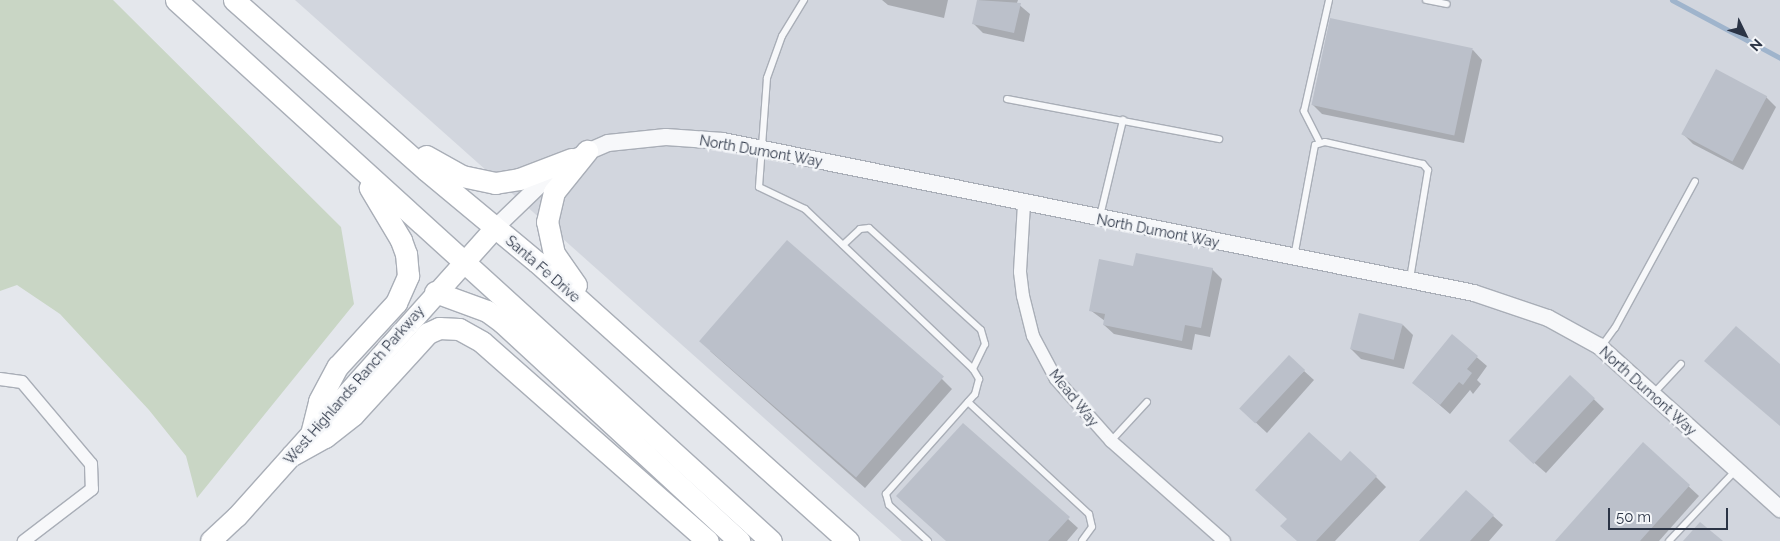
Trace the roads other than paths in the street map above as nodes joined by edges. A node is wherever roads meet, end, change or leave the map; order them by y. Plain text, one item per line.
1 (176, 0) edge
2 (234, 0) edge
3 (804, 0) edge
4 (1330, 0) edge
5 (1426, 0) edge
6 (1447, 4) dead end
7 (1007, 99) dead end
8 (1123, 120) junction
9 (378, 127) junction
10 (1219, 139) dead end
11 (1320, 143) junction
12 (762, 150) junction
13 (579, 155) junction
14 (356, 165) junction
15 (1695, 181) dead end
16 (1024, 204) junction
17 (1100, 219) junction
18 (495, 228) junction
19 (842, 245) junction
20 (1294, 258) junction
21 (462, 262) junction
22 (1410, 280) junction
23 (435, 292) junction
24 (597, 317) junction
25 (1601, 348) junction
26 (1681, 364) dead end
27 (974, 369) junction
28 (0, 379) edge
29 (1653, 394) junction
30 (968, 402) junction
31 (1147, 402) dead end
32 (311, 434) junction
33 (1111, 441) junction
34 (292, 455) junction
35 (1736, 470) junction
36 (1780, 509) edge
37 (24, 541) edge
38 (211, 541) edge
39 (708, 541) edge
40 (739, 541) edge
41 (771, 541) edge
42 (848, 541) edge
43 (928, 541) edge
44 (1082, 541) edge
45 (1224, 541) edge
46 (1669, 541) edge

1 - 14 highway
2 - 9 highway, Santa Fe Drive
3 - 12 lane
4 - 11 lane
5 - 6 lane
7 - 8 lane
8 - 10 lane
8 - 17 lane
9 - 13 highway
9 - 18 highway, Santa Fe Drive
11 - 20 lane
11 - 22 lane
12 - 13 street, North Dumont Way
12 - 16 street, North Dumont Way
12 - 19 lane
13 - 18 street, North Dumont Way
13 - 24 highway
14 - 21 highway
14 - 32 highway
15 - 25 lane
16 - 17 street, North Dumont Way
16 - 33 street, Mead Way
17 - 20 street, North Dumont Way
18 - 21 main road, West Highlands Ranch Parkway
18 - 24 highway, Santa Fe Drive
19 - 27 lane
19 - 27 lane
20 - 22 street, North Dumont Way
21 - 23 main road, West Highlands Ranch Parkway
21 - 41 highway
22 - 25 street, North Dumont Way
23 - 32 main road, West Highlands Ranch Parkway
23 - 40 highway
24 - 42 highway, Santa Fe Drive
25 - 29 street, North Dumont Way
26 - 29 lane
27 - 30 lane
28 - 37 street
29 - 35 street, North Dumont Way
30 - 43 lane
30 - 44 lane
31 - 33 lane
32 - 34 main road, West Highlands Ranch Parkway
33 - 45 street, Mead Way
34 - 38 main road, West Highlands Ranch Parkway
34 - 39 highway
35 - 36 street, North Dumont Way
35 - 46 lane

